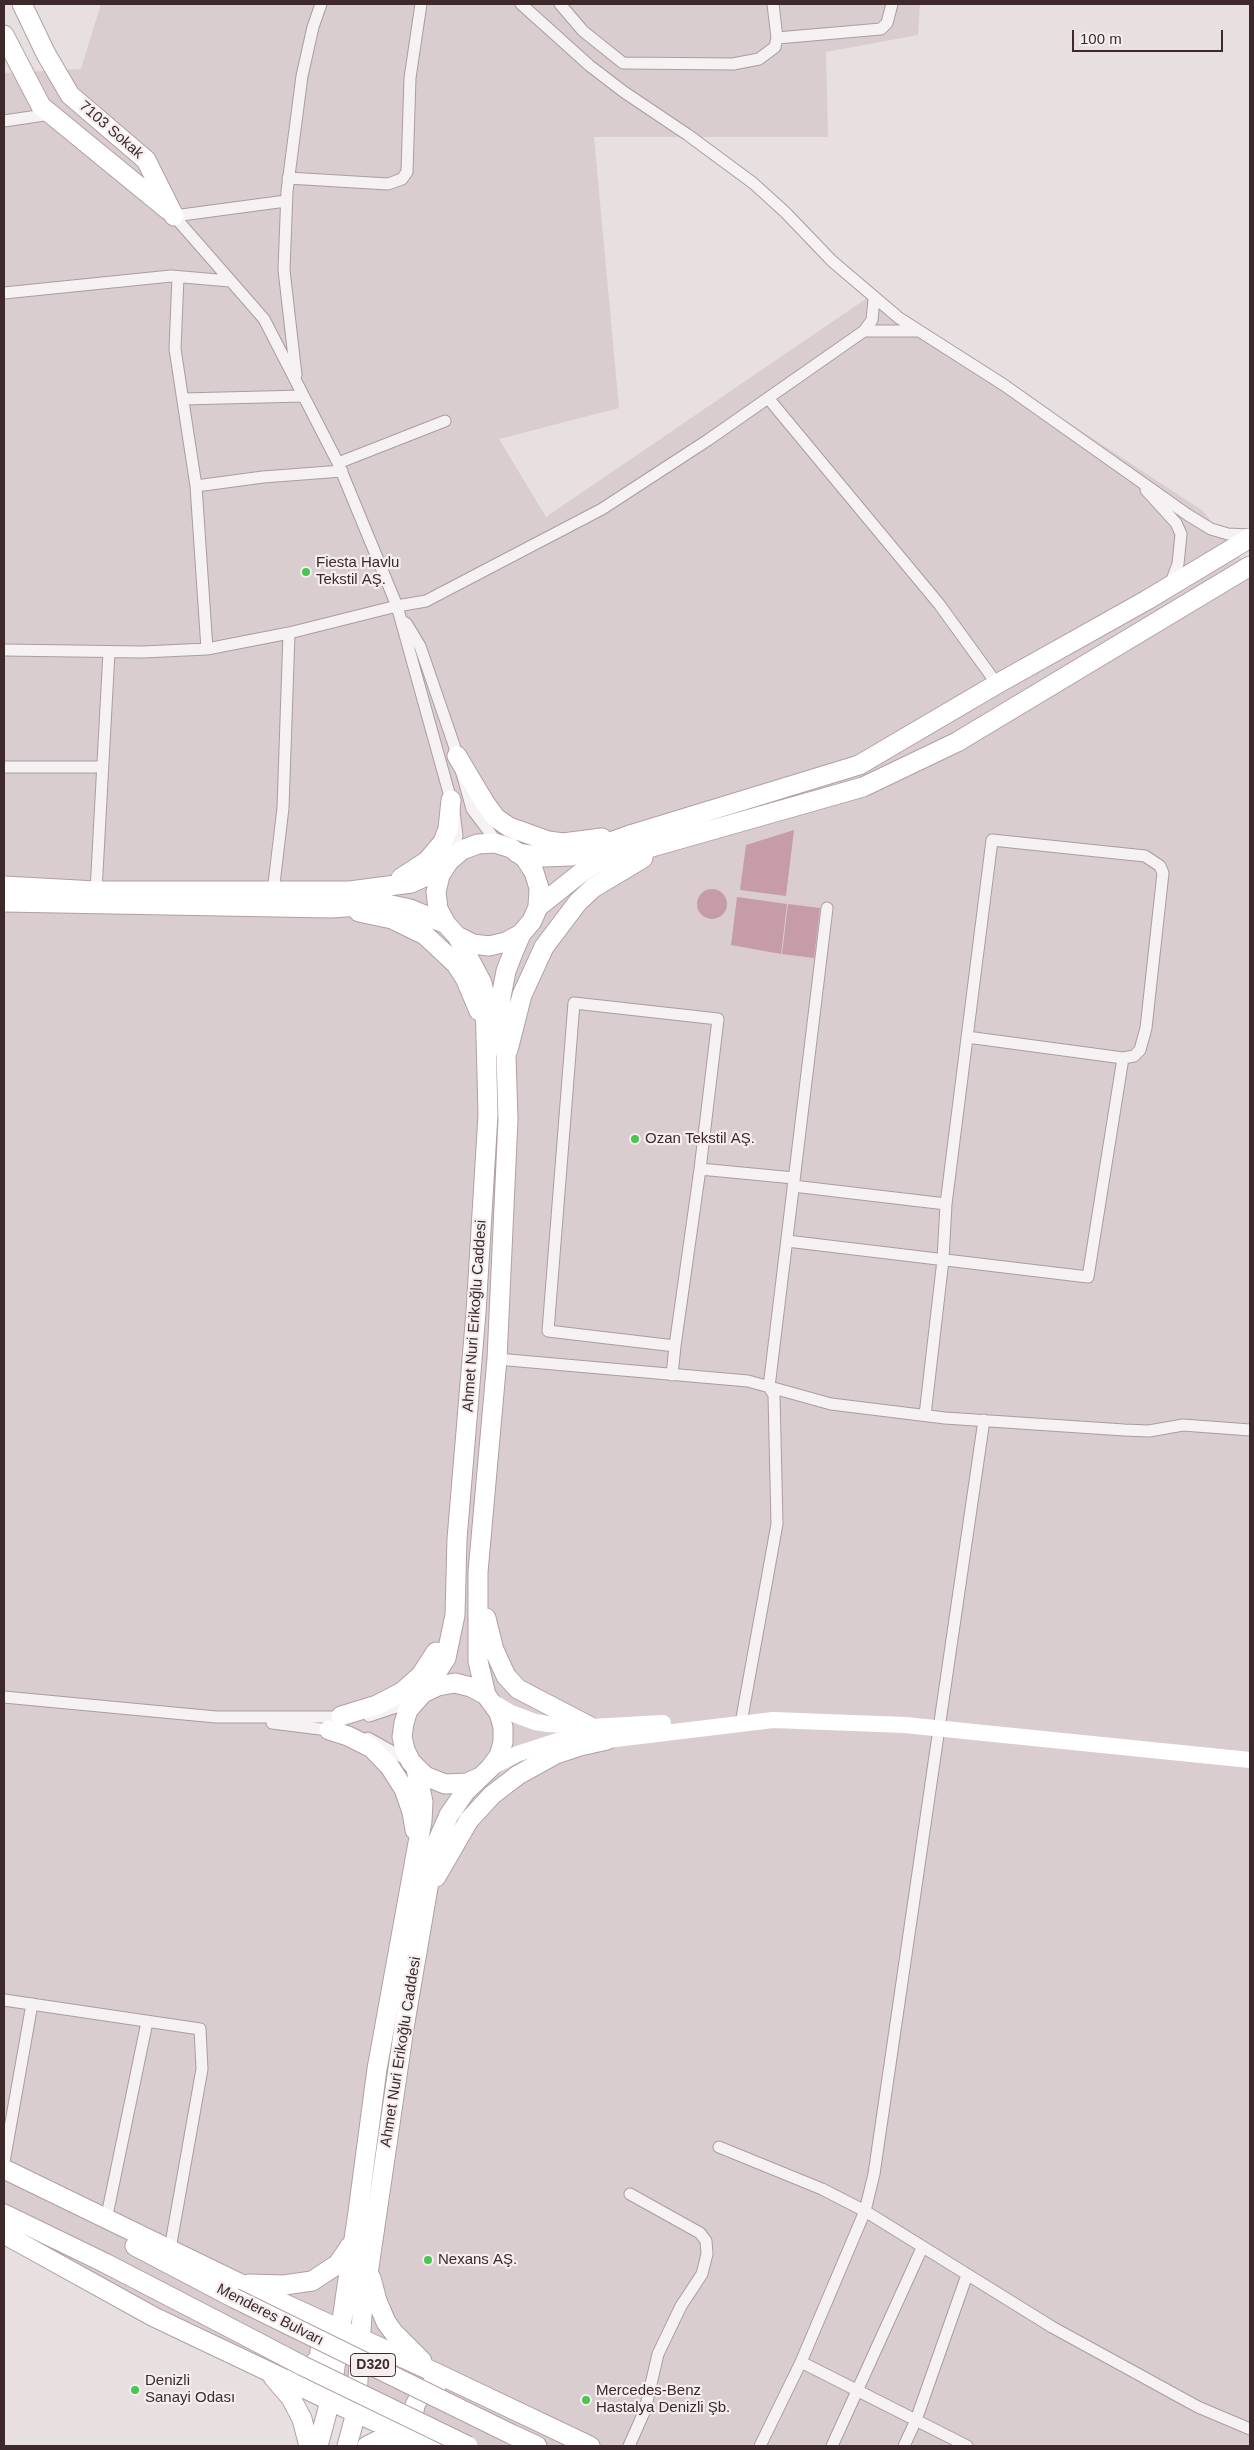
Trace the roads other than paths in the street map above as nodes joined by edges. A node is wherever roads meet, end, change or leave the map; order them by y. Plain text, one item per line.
1 (22, 4) edge
2 (321, 4) edge
3 (421, 4) edge
4 (521, 4) edge
5 (560, 4) edge
6 (773, 4) edge
7 (892, 4) edge
8 (4, 35) edge
9 (776, 38) junction
10 (46, 110) junction
11 (4, 122) edge
12 (288, 178) junction
13 (286, 201) junction
14 (174, 216) junction
15 (178, 277) junction
16 (230, 281) junction
17 (4, 293) edge
18 (874, 299) junction
19 (864, 331) junction
20 (920, 331) junction
21 (296, 382) junction
22 (303, 396) junction
23 (768, 398) junction
24 (183, 399) junction
25 (445, 421) dead end
26 (340, 467) junction
27 (1134, 478) junction
28 (196, 486) junction
29 (1250, 537) edge
30 (1250, 566) edge
31 (1169, 586) junction
32 (397, 606) junction
33 (289, 633) junction
34 (207, 649) junction
35 (4, 650) edge
36 (109, 652) junction
37 (997, 684) junction
38 (458, 756) junction
39 (102, 766) junction
40 (4, 767) edge
41 (451, 800) junction
42 (633, 834) junction
43 (675, 842) junction
44 (499, 845) junction
45 (517, 853) junction
46 (448, 864) junction
47 (4, 886) edge
48 (376, 889) junction
49 (96, 891) junction
50 (273, 892) junction
51 (4, 902) edge
52 (538, 907) junction
53 (331, 908) junction
54 (827, 908) dead end
55 (452, 930) junction
56 (521, 934) junction
57 (486, 1034) junction
58 (967, 1037) junction
59 (506, 1056) junction
60 (1123, 1058) junction
61 (700, 1169) junction
62 (794, 1182) junction
63 (946, 1204) junction
64 (786, 1241) junction
65 (943, 1260) junction
66 (676, 1346) junction
67 (497, 1359) junction
68 (672, 1375) junction
69 (769, 1387) junction
70 (925, 1416) junction
71 (984, 1420) junction
72 (1250, 1430) edge
73 (478, 1572) junction
74 (454, 1615) junction
75 (420, 1696) junction
76 (4, 1697) edge
77 (488, 1698) junction
78 (246, 1718) junction
79 (335, 1723) junction
80 (741, 1723) junction
81 (591, 1727) junction
82 (939, 1728) junction
83 (607, 1740) junction
84 (1250, 1760) edge
85 (413, 1766) junction
86 (484, 1773) junction
87 (417, 1854) junction
88 (426, 1896) junction
89 (4, 2000) edge
90 (32, 2004) junction
91 (147, 2022) junction
92 (719, 2147) dead end
93 (4, 2162) edge
94 (4, 2169) edge
95 (4, 2182) edge
96 (630, 2194) dead end
97 (865, 2211) junction
98 (4, 2214) edge
99 (106, 2220) junction
100 (4, 2234) edge
101 (354, 2238) junction
102 (922, 2248) junction
103 (170, 2249) junction
104 (370, 2269) junction
105 (967, 2275) junction
106 (237, 2291) junction
107 (304, 2312) junction
108 (341, 2329) junction
109 (360, 2338) junction
110 (801, 2362) junction
111 (266, 2371) junction
112 (434, 2372) junction
113 (456, 2383) junction
114 (857, 2389) junction
115 (330, 2401) junction
116 (356, 2413) junction
117 (916, 2420) junction
118 (1250, 2429) edge
119 (405, 2436) junction
120 (429, 2445) edge
121 (309, 2446) edge
122 (318, 2446) edge
123 (346, 2446) edge
124 (367, 2446) edge
125 (468, 2446) edge
126 (537, 2446) edge
127 (590, 2446) edge
128 (629, 2446) edge
129 (760, 2446) edge
130 (832, 2446) edge
131 (904, 2446) edge
132 (967, 2446) edge

1 - 14 main road, 7103 Sokak
2 - 12 street
3 - 12 street
4 - 18 street
5 - 9 street
6 - 9 street
7 - 9 street
8 - 10 main road
10 - 11 street
10 - 14 main road, 7103 Sokak
12 - 13 street
13 - 14 street
13 - 21 street
14 - 16 street
15 - 16 street
15 - 17 street
15 - 24 street
16 - 21 street
18 - 19 street
18 - 20 street
19 - 20 street
19 - 23 street
20 - 27 street
21 - 22 street
22 - 24 street
22 - 26 street
23 - 32 street
23 - 37 street
24 - 28 street
25 - 26 street
26 - 28 street
26 - 32 street
27 - 29 street
27 - 31 street
28 - 34 street
29 - 31 main road
30 - 43 main road
31 - 37 main road
32 - 33 street
32 - 38 street
32 - 41 street
33 - 34 street
33 - 50 street
34 - 36 street
35 - 36 street
36 - 39 street
37 - 42 main road
38 - 42 main road
38 - 44 street
39 - 40 street
39 - 49 street
41 - 46 street
41 - 48 main road
42 - 45 main road
43 - 52 main road
43 - 59 main road
44 - 45 main road
44 - 46 main road
45 - 52 main road
46 - 48 main road
46 - 55 main road
47 - 49 main road
48 - 50 main road
49 - 50 main road
51 - 53 main road
52 - 56 main road
53 - 55 main road
53 - 57 main road
54 - 62 street
55 - 56 main road
55 - 57 main road, Ahmet Nuri Erikoğlu Caddesi
56 - 59 main road, Ahmet Nuri Erikoğlu Caddesi
57 - 74 main road, Ahmet Nuri Erikoğlu Caddesi
58 - 60 street
58 - 60 street
58 - 63 street
59 - 67 main road, Ahmet Nuri Erikoğlu Caddesi
60 - 65 street
61 - 62 street
61 - 66 street
61 - 66 street
62 - 63 street
62 - 64 street
63 - 65 street
64 - 65 street
64 - 69 street
65 - 70 street
66 - 68 street
67 - 68 street
67 - 73 main road, Ahmet Nuri Erikoğlu Caddesi
68 - 69 street
69 - 70 street
69 - 80 street
70 - 71 street
71 - 72 street
71 - 82 street
73 - 77 main road, Ahmet Nuri Erikoğlu Caddesi
73 - 81 main road
74 - 75 main road, Ahmet Nuri Erikoğlu Caddesi
74 - 79 main road
75 - 77 main road
75 - 79 street
75 - 85 main road
76 - 78 street
77 - 81 street
77 - 86 main road
78 - 79 street
78 - 79 street
79 - 85 street
79 - 87 main road
80 - 81 street
80 - 82 street
80 - 83 street
82 - 84 street
82 - 97 street
83 - 86 street
83 - 88 main road
85 - 86 main road
85 - 87 main road, Ahmet Nuri Erikoğlu Caddesi
86 - 88 main road, Ahmet Nuri Erikoğlu Caddesi
87 - 101 main road, Ahmet Nuri Erikoğlu Caddesi
88 - 104 main road, Ahmet Nuri Erikoğlu Caddesi
89 - 90 street
90 - 91 street
90 - 93 street
91 - 99 street
91 - 103 street
92 - 97 street
94 - 99 main road
95 - 106 main road, Menderes Bulvarı
96 - 128 street
97 - 102 street
97 - 110 street
98 - 125 main road, Menderes Bulvarı / D320, bridge
99 - 103 main road
100 - 111 main road
101 - 106 main road
101 - 108 main road, Ahmet Nuri Erikoğlu Caddesi
102 - 105 street
102 - 114 street
103 - 106 main road
104 - 109 main road, Ahmet Nuri Erikoğlu Caddesi
104 - 112 main road
105 - 117 street
105 - 118 street
106 - 107 main road
106 - 126 main road, Menderes Bulvarı / D320, bridge
107 - 108 main road
107 - 111 main road
108 - 109 main road
108 - 115 main road, Ahmet Nuri Erikoğlu Caddesi
109 - 112 main road
109 - 116 main road, Ahmet Nuri Erikoğlu Caddesi
110 - 114 street
110 - 129 street
111 - 115 main road
111 - 121 main road
112 - 113 main road
113 - 120 main road
113 - 127 main road
114 - 117 street
114 - 130 street
115 - 116 main road
115 - 122 main road, Ahmet Nuri Erikoğlu Caddesi
116 - 119 main road
116 - 123 main road, Ahmet Nuri Erikoğlu Caddesi
117 - 131 street
117 - 132 street
119 - 120 main road
119 - 124 main road

